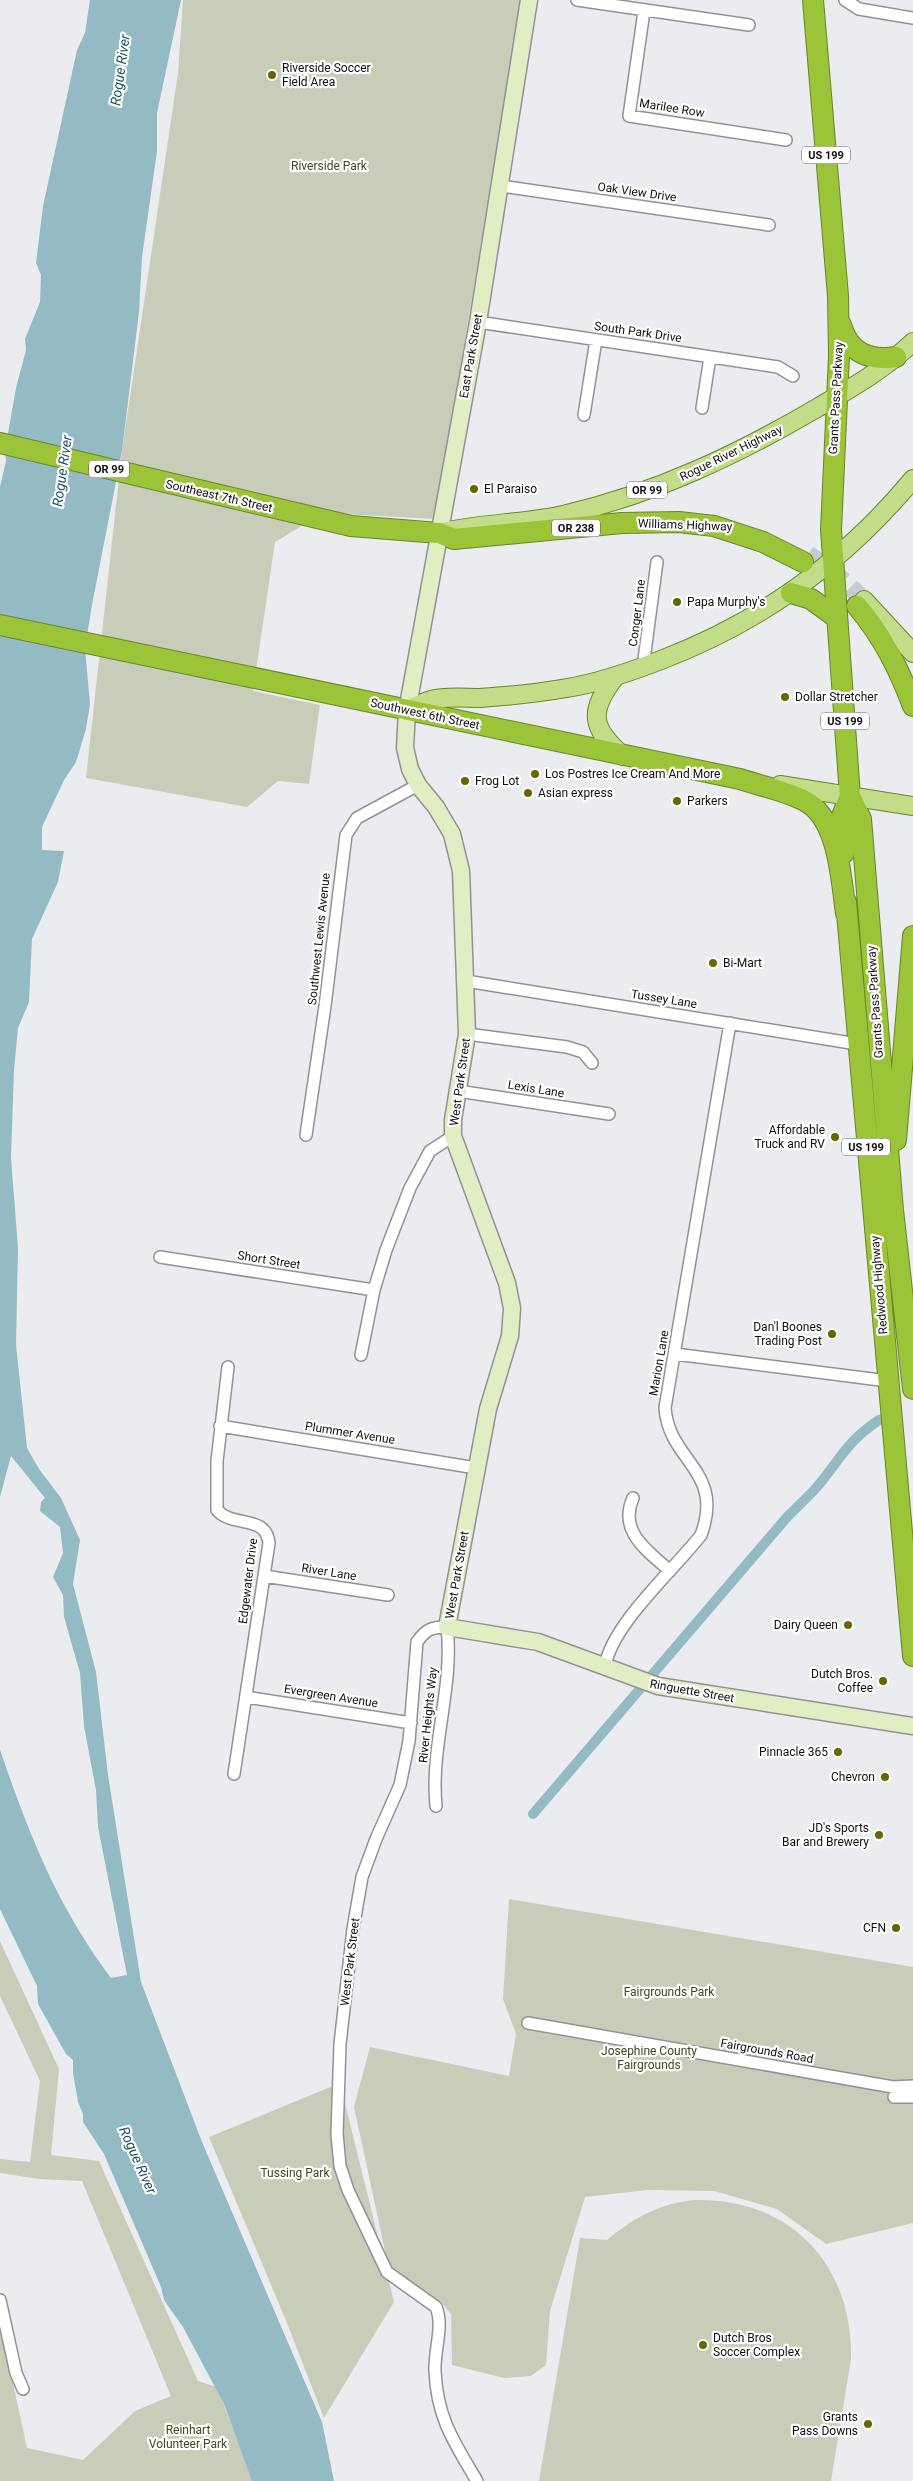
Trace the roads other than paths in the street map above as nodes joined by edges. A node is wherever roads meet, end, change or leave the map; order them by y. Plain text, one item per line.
1 (529, 0) edge
2 (578, 0) edge
3 (813, 0) edge
4 (845, 1) edge
5 (644, 11) junction
6 (913, 18) edge
7 (749, 25) dead end
8 (786, 140) dead end
9 (500, 186) junction
10 (770, 225) dead end
11 (838, 310) junction
12 (478, 322) junction
13 (596, 340) junction
14 (913, 342) edge
15 (710, 357) junction
16 (896, 357) junction
17 (793, 376) dead end
18 (837, 396) junction
19 (702, 408) dead end
20 (584, 415) dead end
21 (0, 443) edge
22 (913, 479) edge
23 (440, 533) junction
24 (806, 558) tunnel mouth
25 (832, 560) junction
26 (657, 562) dead end
27 (791, 593) junction
28 (861, 603) joint
29 (837, 618) junction
30 (0, 625) edge
31 (913, 653) edge
32 (644, 667) junction
33 (615, 677) junction
34 (913, 706) edge
35 (407, 711) junction
36 (623, 756) junction
37 (740, 779) junction
38 (418, 785) junction
39 (850, 796) junction
40 (908, 805) edge
41 (846, 913) junction
42 (913, 936) edge
43 (466, 981) junction
44 (730, 1023) junction
45 (467, 1034) junction
46 (857, 1044) junction
47 (592, 1062) dead end
48 (458, 1090) junction
49 (609, 1114) dead end
50 (306, 1136) dead end
51 (453, 1136) junction
52 (893, 1210) junction
53 (160, 1258) dead end
54 (374, 1290) junction
55 (674, 1354) junction
56 (361, 1355) dead end
57 (228, 1367) dead end
58 (888, 1381) junction
59 (913, 1389) edge
60 (220, 1426) junction
61 (476, 1468) junction
62 (633, 1498) dead end
63 (670, 1571) junction
64 (264, 1576) junction
65 (388, 1595) dead end
66 (447, 1627) junction
67 (913, 1656) edge
68 (605, 1666) junction
69 (246, 1697) junction
70 (411, 1723) junction
71 (913, 1726) edge
72 (234, 1774) dead end
73 (436, 1806) dead end
74 (528, 2024) dead end
75 (913, 2086) edge
76 (894, 2092) junction
77 (913, 2097) edge
78 (0, 2300) edge
79 (23, 2389) dead end
80 (477, 2481) edge

1 - 9 street, East Park Street
2 - 5 street
3 - 11 highway, Grants Pass Parkway / US 199
4 - 6 street
5 - 7 street
5 - 8 street, Marilee Row
9 - 10 street, Oak View Drive
9 - 12 street, East Park Street
11 - 16 highway
11 - 18 highway, Grants Pass Parkway / US 199
12 - 13 street, South Park Drive
12 - 23 street, East Park Street
13 - 15 street, South Park Drive
13 - 20 street
14 - 16 main road, Rogue River Highway / OR 99
15 - 17 street, South Park Drive
15 - 19 street
16 - 18 main road, Rogue River Highway / OR 99
18 - 23 main road, Rogue River Highway / OR 99
18 - 25 highway, Grants Pass Parkway / US 199
21 - 23 highway, Southeast 7th Street / OR 99
22 - 25 main road
23 - 24 highway, Williams Highway / OR 238
23 - 35 street, East Park Street
25 - 27 main road
25 - 29 highway, Grants Pass Parkway / US 199
26 - 32 street, Conger Lane
27 - 29 highway
27 - 32 main road
28 - 31 main road
28 - 34 highway
29 - 39 highway, Grants Pass Parkway / US 199
30 - 35 highway, Southwest 6th Street
32 - 33 main road
33 - 35 main road
33 - 36 main road
35 - 36 highway, Southwest 6th Street
35 - 38 street, West Park Street
36 - 37 highway, Southwest 6th Street
37 - 39 main road, Southwest 6th Street
37 - 41 highway
38 - 43 street, West Park Street
38 - 50 street, Southwest Lewis Avenue
39 - 40 main road
39 - 41 highway, Grants Pass Parkway / US 199
39 - 52 highway, Grants Pass Parkway / US 199
41 - 46 highway, Redwood Highway / US 199
42 - 52 highway
43 - 44 street, Tussey Lane
43 - 45 street, West Park Street
44 - 46 street, Tussey Lane
44 - 55 street, Marion Lane
45 - 47 street
45 - 48 street, West Park Street
46 - 58 highway, Redwood Highway / US 199
48 - 49 street, Lexis Lane
48 - 51 street, West Park Street
51 - 54 street
51 - 61 street, West Park Street
52 - 59 highway, Redwood Highway / US 199
53 - 54 street, Short Street
54 - 56 street
55 - 58 street
55 - 63 street, Marion Lane
57 - 60 street, Edgewater Drive
58 - 67 highway, Redwood Highway / US 199
60 - 61 street, Plummer Avenue
60 - 64 street, Edgewater Drive
61 - 66 street, West Park Street
62 - 63 street
63 - 68 street, Marion Lane
64 - 65 street, River Lane
64 - 69 street, Edgewater Drive
66 - 68 street, Ringuette Street
66 - 70 street, West Park Street
66 - 73 street, River Heights Way
68 - 71 street, Ringuette Street
69 - 70 street, Evergreen Avenue
69 - 72 street, Edgewater Drive
70 - 80 street, West Park Street
74 - 76 street, Fairgrounds Road
75 - 76 street, Fairgrounds Road
76 - 77 street
78 - 79 street

